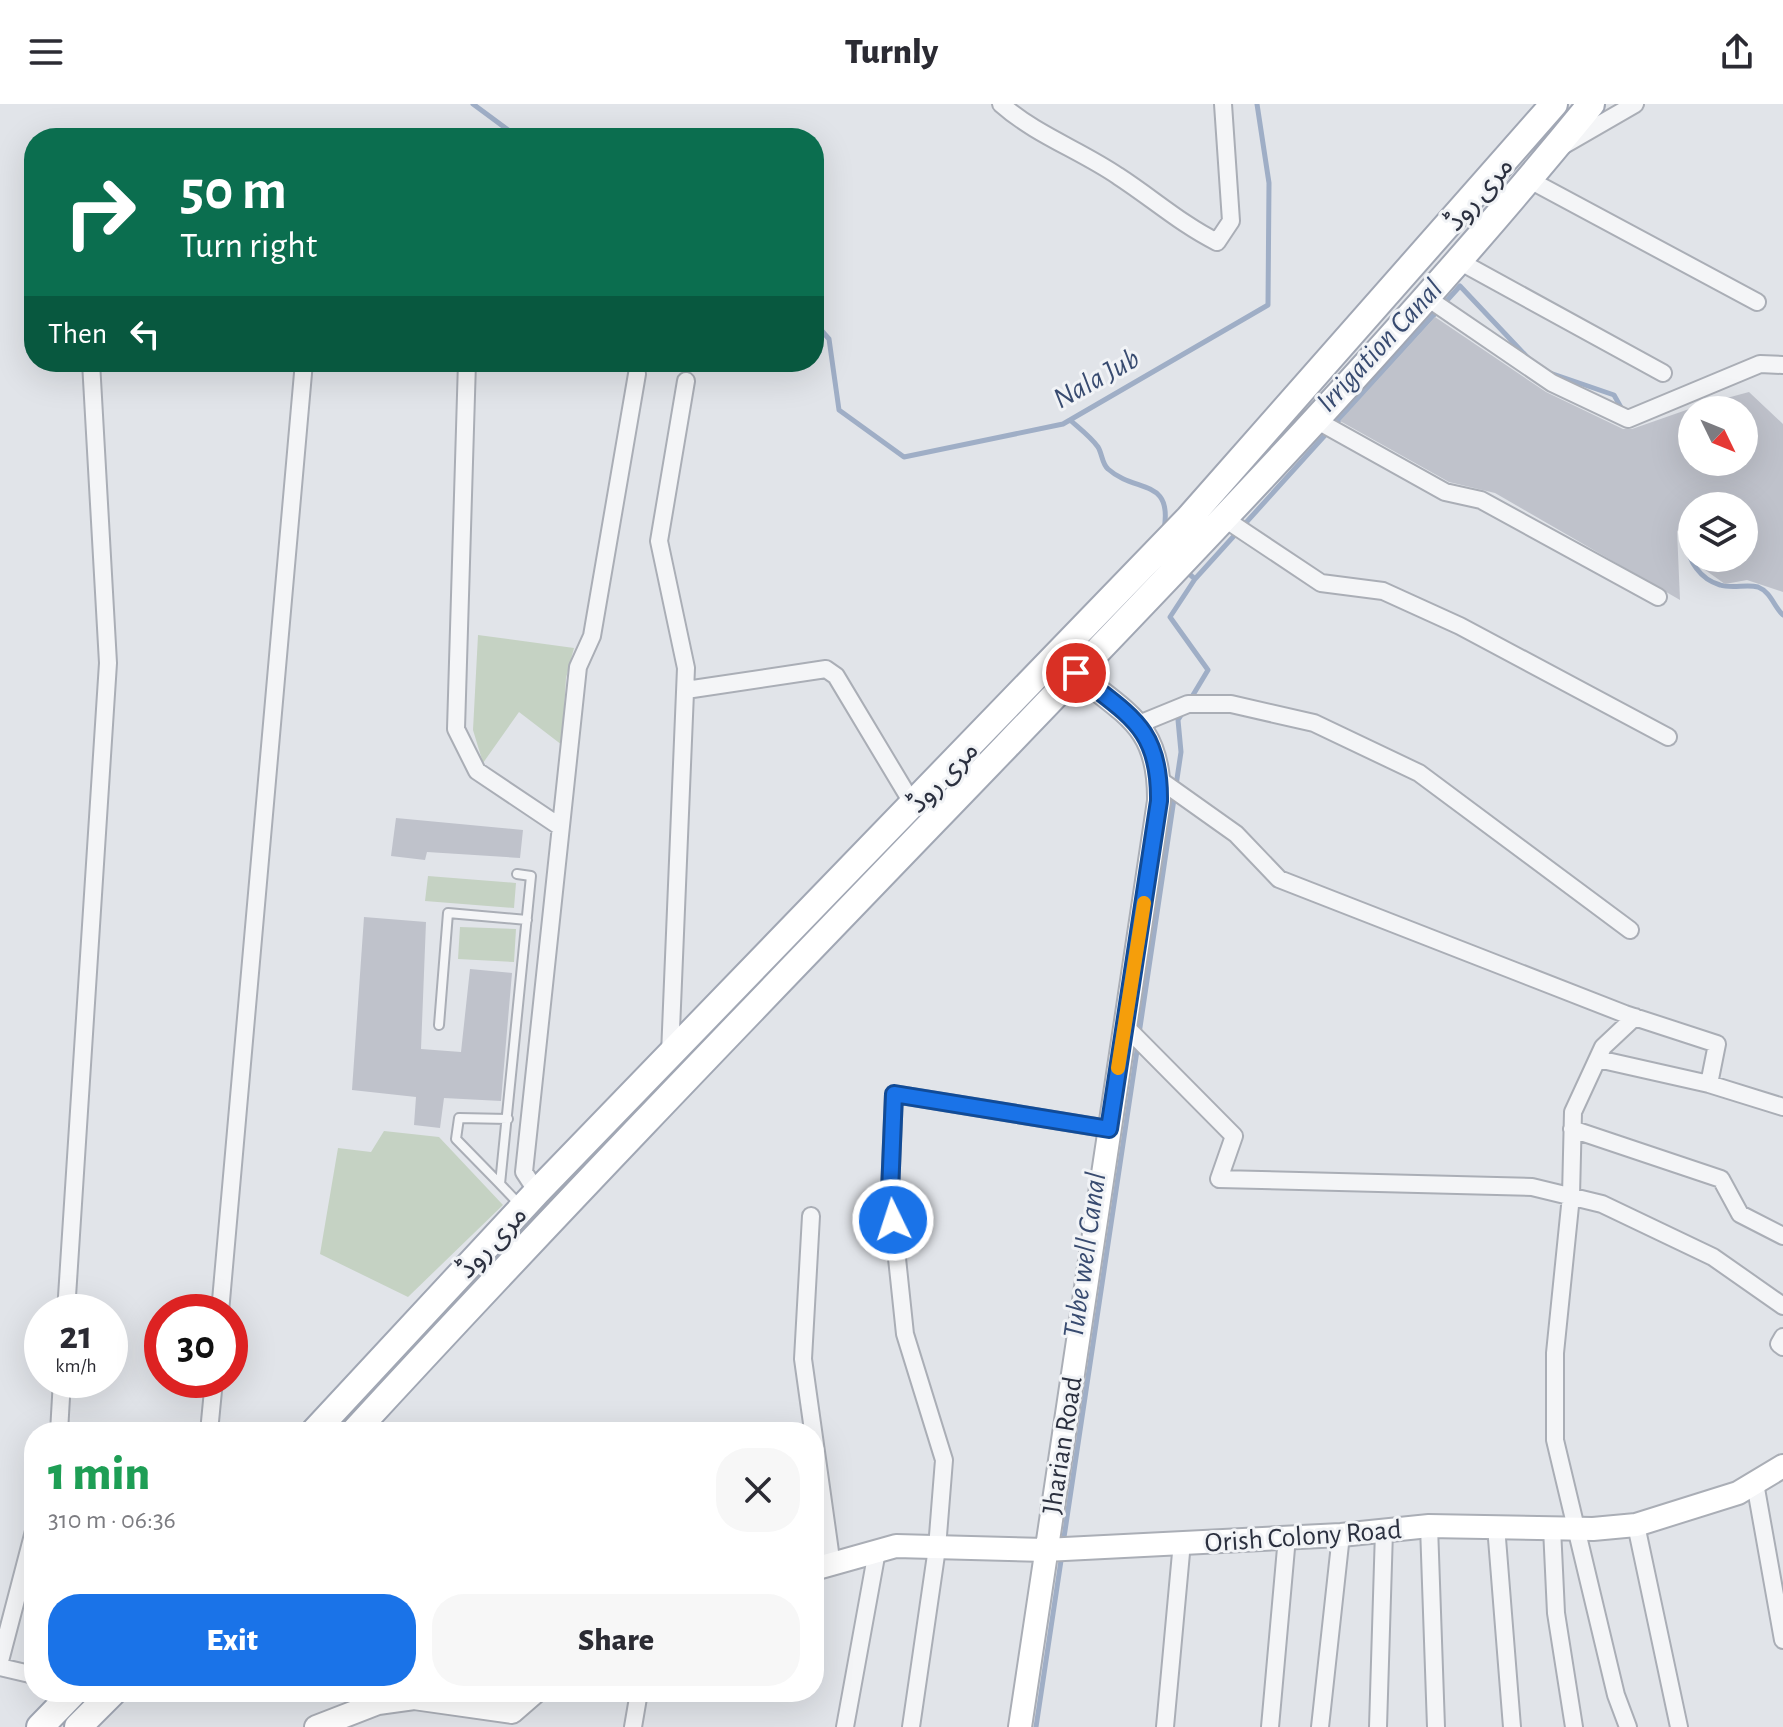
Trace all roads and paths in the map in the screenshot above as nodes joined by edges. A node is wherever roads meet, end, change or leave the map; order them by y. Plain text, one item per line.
1 (1001, 104) edge
2 (1223, 104) edge
3 (1591, 104) edge
4 (1635, 104) edge
5 (1549, 110) edge
6 (1545, 156) junction
7 (1526, 178) junction
8 (1457, 260) junction
9 (1426, 297) junction
10 (1757, 302) dead end
11 (1335, 355) junction
12 (1783, 365) edge
13 (92, 372) edge
14 (303, 372) edge
15 (467, 372) edge
16 (1358, 373) junction
17 (1663, 373) dead end
18 (637, 374) dead end
19 (686, 381) dead end
20 (1316, 420) junction
21 (1217, 528) junction
22 (1658, 597) dead end
23 (1076, 673) junction
24 (686, 690) junction
25 (1139, 724) junction
26 (1668, 737) dead end
27 (1160, 780) junction
28 (914, 806) junction
29 (559, 826) junction
30 (517, 874) dead end
31 (858, 882) junction
32 (527, 920) junction
33 (1630, 930) dead end
34 (1635, 1017) junction
35 (439, 1025) dead end
36 (1125, 1026) junction
37 (670, 1057) junction
38 (1598, 1059) junction
39 (1709, 1084) junction
40 (1783, 1107) edge
41 (508, 1119) junction
42 (1109, 1129) junction
43 (1572, 1129) junction
44 (500, 1184) junction
45 (1571, 1196) junction
46 (530, 1200) junction
47 (811, 1216) dead end
48 (1783, 1236) edge
49 (67, 1294) edge
50 (222, 1294) edge
51 (1783, 1306) edge
52 (427, 1311) junction
53 (448, 1330) junction
54 (1783, 1337) edge
55 (1783, 1347) edge
56 (61, 1398) edge
57 (212, 1398) edge
58 (60, 1422) edge
59 (210, 1422) edge
60 (323, 1422) edge
61 (363, 1422) edge
62 (809, 1422) edge
63 (1783, 1466) edge
64 (1755, 1483) junction
65 (1636, 1525) junction
66 (1429, 1526) junction
67 (1496, 1526) junction
68 (1552, 1528) junction
69 (1576, 1529) junction
70 (1384, 1531) junction
71 (1341, 1535) junction
72 (1287, 1537) junction
73 (1182, 1542) junction
74 (937, 1548) junction
75 (1045, 1550) junction
76 (877, 1551) junction
77 (824, 1567) edge
78 (24, 1570) edge
79 (1783, 1640) edge
80 (0, 1664) edge
81 (24, 1672) edge
82 (64, 1702) edge
83 (103, 1702) edge
84 (385, 1702) edge
85 (430, 1702) edge
86 (526, 1702) edge
87 (637, 1702) edge
88 (498, 1719) edge
89 (327, 1725) edge
90 (40, 1727) edge
91 (78, 1727) edge
92 (633, 1727) edge
93 (845, 1727) edge
94 (911, 1727) edge
95 (1020, 1727) edge
96 (1165, 1727) edge
97 (1270, 1727) edge
98 (1320, 1727) edge
99 (1378, 1727) edge
100 (1436, 1727) edge
101 (1512, 1727) edge
102 (1574, 1727) edge
103 (1628, 1727) edge
104 (1679, 1727) edge

1 - 2 street
3 - 6 main road, مری روڈ
4 - 6 street
5 - 11 main road, مری روڈ
6 - 7 main road, مری روڈ
7 - 8 main road, مری روڈ
7 - 10 street
8 - 9 main road, مری روڈ
8 - 17 street
9 - 12 street
9 - 16 main road, مری روڈ
11 - 16 main road
11 - 28 main road, مری روڈ
13 - 49 street
14 - 50 street
15 - 29 street
16 - 20 main road, مری روڈ
18 - 29 street
19 - 24 street
20 - 21 main road, مری روڈ
20 - 22 street
21 - 23 main road, مری روڈ
21 - 26 street
23 - 25 street, Jharian Road
23 - 31 main road, مری روڈ
24 - 28 street
24 - 37 street
25 - 27 street, Jharian Road
25 - 33 street
27 - 34 street
27 - 36 street, Jharian Road
28 - 31 main road, مری روڈ
29 - 46 street
30 - 32 lane
31 - 37 main road, مری روڈ
31 - 53 main road, مری روڈ
32 - 35 lane
32 - 41 lane
34 - 38 street
34 - 39 street
36 - 42 street, Jharian Road
36 - 45 street
37 - 46 main road, مری روڈ
38 - 39 street
38 - 43 street
39 - 40 street
41 - 44 lane
41 - 44 lane
42 - 74 street
42 - 75 street, Jharian Road
43 - 45 street
43 - 48 street
44 - 46 lane
45 - 51 street
45 - 69 street
46 - 52 main road, مری روڈ
47 - 62 street
52 - 53 main road
52 - 60 main road, مری روڈ
53 - 61 main road, مری روڈ
54 - 55 street
56 - 58 street
57 - 59 street
63 - 64 street, Orish Colony Road
64 - 65 street, Orish Colony Road
64 - 79 street
65 - 69 street, Orish Colony Road
65 - 104 street
66 - 67 street, Orish Colony Road
66 - 70 street, Orish Colony Road
66 - 100 street
67 - 68 street, Orish Colony Road
67 - 101 street
68 - 69 street, Orish Colony Road
68 - 102 street
69 - 103 street
70 - 71 street, Orish Colony Road
70 - 99 street
71 - 72 street, Orish Colony Road
71 - 98 street
72 - 73 street, Orish Colony Road
72 - 97 street
73 - 75 street, Orish Colony Road
73 - 96 street
74 - 75 street, Orish Colony Road
74 - 76 street, Orish Colony Road
74 - 94 street
75 - 95 street, Jharian Road
76 - 77 street, Orish Colony Road
76 - 93 street
78 - 80 street
80 - 81 street
82 - 90 main road
83 - 91 main road
84 - 89 street
85 - 88 street
86 - 88 street
87 - 92 street

